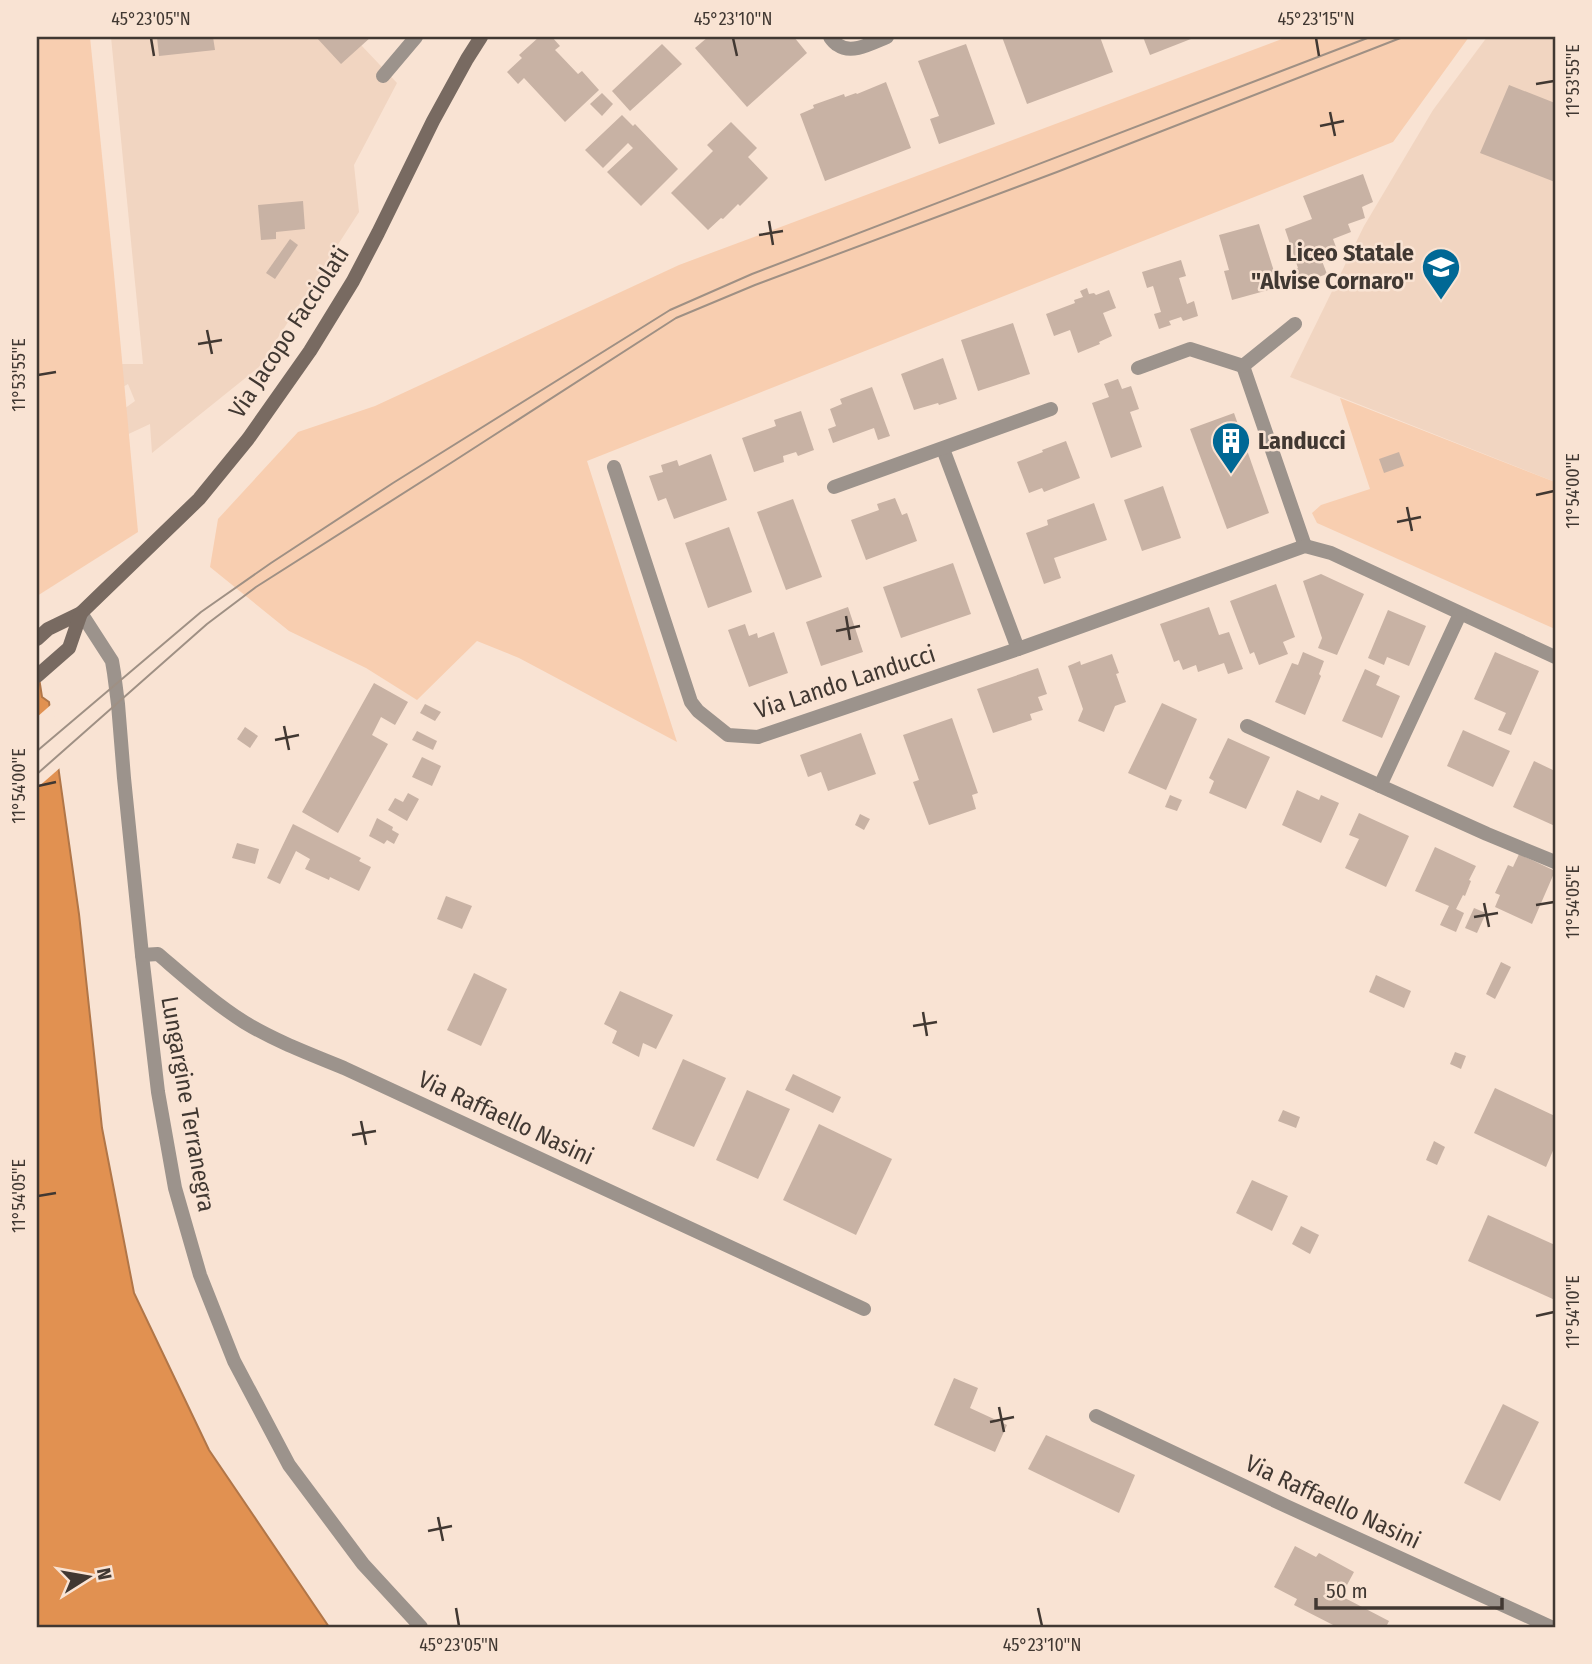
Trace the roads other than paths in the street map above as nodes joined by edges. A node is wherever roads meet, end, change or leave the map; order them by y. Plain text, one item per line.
1 (416, 37) edge
2 (481, 37) edge
3 (830, 37) edge
4 (887, 37) edge
5 (383, 76) dead end
6 (1295, 324) dead end
7 (1243, 366) junction
8 (1138, 368) dead end
9 (1051, 409) dead end
10 (943, 449) junction
11 (614, 467) dead end
12 (834, 487) dead end
13 (1304, 546) junction
14 (81, 613) junction
15 (1461, 614) junction
16 (42, 634) edge
17 (1018, 649) junction
18 (1555, 657) edge
19 (37, 676) edge
20 (1247, 726) dead end
21 (1380, 786) junction
22 (1555, 862) edge
23 (142, 955) junction
24 (864, 1309) dead end
25 (1096, 1416) dead end
26 (421, 1627) edge
27 (1551, 1627) edge

1 - 5 street
2 - 14 main road, Via Jacopo Facciolati
3 - 4 street
6 - 7 street
7 - 8 street
7 - 13 street
9 - 10 street
10 - 12 street
10 - 17 street
11 - 17 street, Via Lando Landucci
13 - 15 street
13 - 17 street, Via Lando Landucci
14 - 16 main road
14 - 19 main road
14 - 23 street, Lungargine Terranegra
15 - 18 street
15 - 21 street
20 - 21 street
21 - 22 street
23 - 24 street, Via Raffaello Nasini
23 - 26 street, Lungargine Terranegra
25 - 27 street, Via Raffaello Nasini

